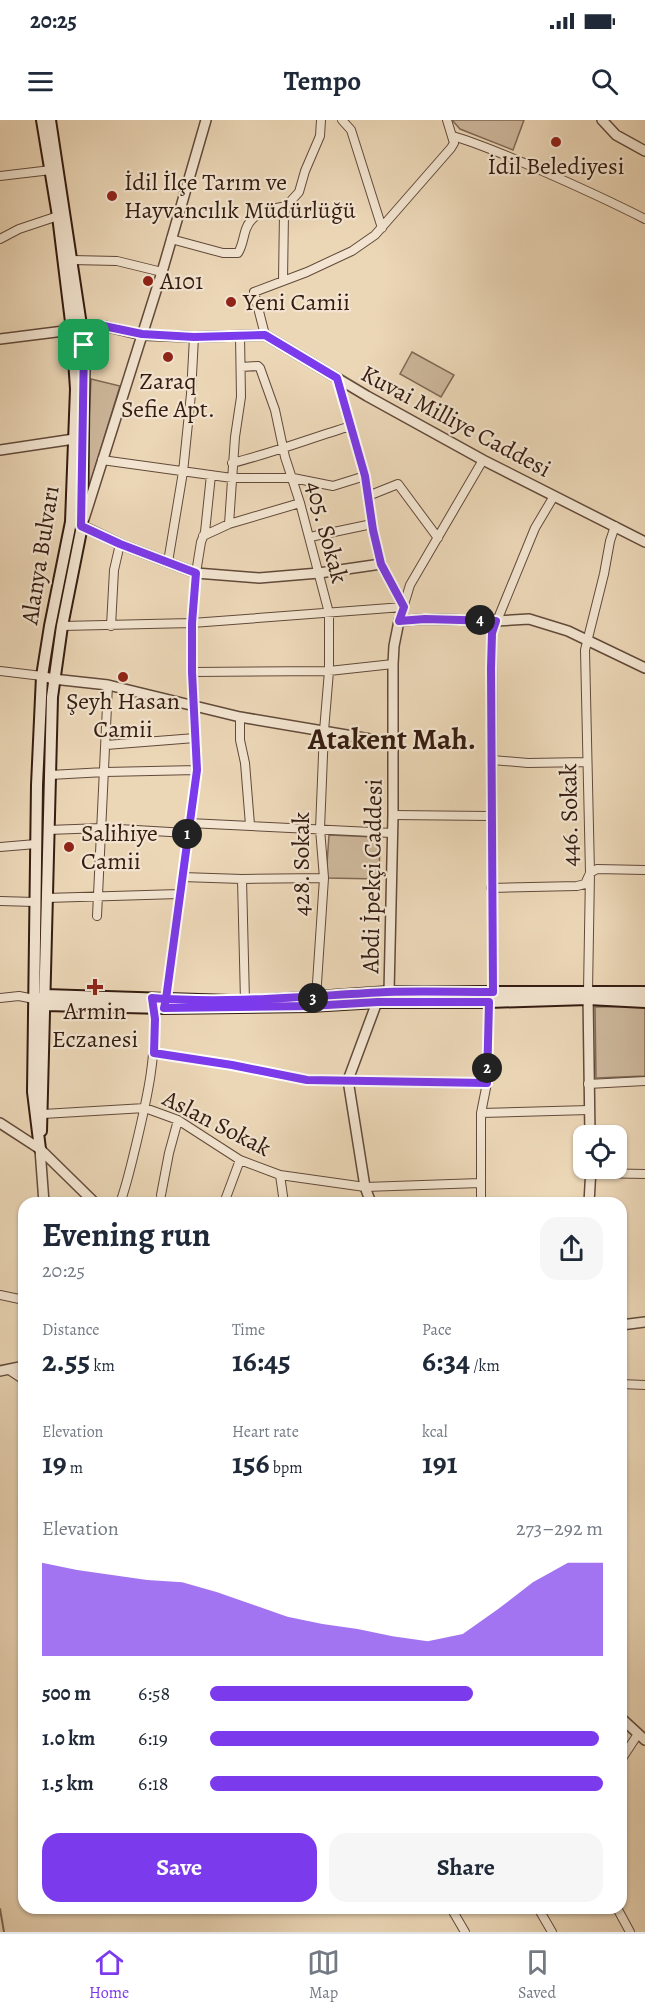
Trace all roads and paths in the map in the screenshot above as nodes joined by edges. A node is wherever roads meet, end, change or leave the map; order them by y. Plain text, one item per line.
1 (42, 120) edge
2 (50, 120) edge
3 (207, 120) edge
4 (321, 120) edge
5 (342, 120) edge
6 (447, 120) edge
7 (602, 120) edge
8 (453, 136) junction
9 (645, 151) edge
10 (51, 171) junction
11 (0, 176) edge
12 (288, 206) junction
13 (58, 216) junction
14 (645, 219) edge
15 (382, 228) junction
16 (0, 239) edge
17 (171, 239) junction
18 (72, 261) junction
19 (162, 272) junction
20 (283, 280) junction
21 (77, 328) junction
22 (142, 334) junction
23 (265, 335) junction
24 (240, 336) junction
25 (194, 337) junction
26 (0, 339) edge
27 (241, 367) junction
28 (337, 378) junction
29 (351, 426) junction
30 (74, 439) junction
31 (284, 448) junction
32 (0, 450) edge
33 (102, 460) junction
34 (483, 460) junction
35 (232, 463) junction
36 (183, 472) junction
37 (212, 475) junction
38 (365, 476) junction
39 (232, 478) junction
40 (293, 478) junction
41 (368, 496) junction
42 (554, 496) junction
43 (300, 503) junction
44 (70, 522) junction
45 (229, 524) junction
46 (372, 525) junction
47 (81, 526) junction
48 (615, 526) junction
49 (203, 536) junction
50 (309, 537) junction
51 (438, 538) junction
52 (645, 542) edge
53 (120, 544) junction
54 (168, 562) junction
55 (381, 564) junction
56 (196, 573) junction
57 (319, 573) junction
58 (404, 607) junction
59 (329, 613) junction
60 (399, 621) junction
61 (496, 621) junction
62 (192, 623) junction
63 (62, 626) junction
64 (111, 626) junction
65 (587, 639) junction
66 (393, 663) junction
67 (645, 668) edge
68 (329, 671) junction
69 (0, 672) edge
70 (192, 672) junction
71 (47, 677) junction
72 (108, 685) junction
73 (194, 706) junction
74 (240, 717) junction
75 (324, 731) junction
76 (195, 738) junction
77 (394, 743) junction
78 (106, 745) junction
79 (492, 759) junction
80 (587, 762) junction
81 (197, 770) junction
82 (105, 772) junction
83 (50, 775) junction
84 (393, 815) junction
85 (491, 816) junction
86 (189, 823) junction
87 (250, 825) junction
88 (102, 828) junction
89 (320, 829) junction
90 (48, 830) junction
91 (187, 832) junction
92 (392, 833) junction
93 (36, 844) junction
94 (0, 847) edge
95 (645, 870) edge
96 (590, 873) junction
97 (182, 877) junction
98 (324, 878) junction
99 (242, 879) junction
100 (491, 888) junction
101 (179, 894) junction
102 (98, 896) junction
103 (41, 900) junction
104 (0, 901) edge
105 (97, 916) dead end
106 (389, 992) junction
107 (645, 992) edge
108 (588, 995) junction
109 (491, 997) junction
110 (0, 998) edge
111 (316, 998) junction
112 (34, 999) junction
113 (45, 1000) junction
114 (245, 1001) junction
115 (378, 1002) junction
116 (645, 1002) edge
117 (159, 1003) junction
118 (154, 1053) junction
119 (348, 1080) junction
120 (645, 1081) edge
121 (487, 1083) junction
122 (588, 1084) junction
123 (145, 1108) junction
124 (589, 1110) junction
125 (481, 1113) junction
126 (43, 1114) junction
127 (178, 1119) junction
128 (0, 1123) edge
129 (590, 1125) edge
130 (39, 1149) junction
131 (240, 1160) junction
132 (627, 1173) edge
133 (645, 1174) edge
134 (280, 1175) junction
135 (591, 1179) edge
136 (480, 1183) junction
137 (365, 1187) junction
138 (161, 1195) dead end
139 (43, 1197) edge
140 (88, 1197) edge
141 (122, 1197) edge
142 (226, 1197) edge
143 (283, 1197) edge
144 (369, 1197) edge
145 (481, 1197) edge
146 (590, 1197) edge
147 (0, 1295) edge
148 (18, 1299) edge
149 (645, 1322) edge
150 (627, 1324) edge
151 (4, 1370) edge
152 (18, 1377) edge
153 (627, 1384) edge
154 (645, 1384) edge
155 (627, 1723) edge
156 (642, 1737) edge
157 (627, 1753) edge
158 (454, 1914) edge
159 (542, 1914) edge
160 (620, 1914) edge
161 (465, 1932) edge
162 (552, 1932) edge
163 (630, 1932) edge

1 - 10 main road, Alanya Bulvarı
2 - 18 main road, Alanya Bulvarı
3 - 17 street
4 - 12 street
5 - 15 street
6 - 8 street
7 - 9 street
8 - 14 street
8 - 15 street
10 - 11 street
10 - 13 main road, Alanya Bulvarı
12 - 17 street
12 - 20 street
13 - 16 street
13 - 21 main road, Alanya Bulvarı
15 - 20 street
17 - 19 street
18 - 19 street
18 - 21 main road, Alanya Bulvarı
19 - 22 street
20 - 23 street
21 - 22 street
21 - 26 street
21 - 30 main road, Alanya Bulvarı
21 - 47 main road, Alanya Bulvarı
22 - 25 street
22 - 33 street
23 - 24 street
23 - 28 street, Kuvai Milliye Caddesi
24 - 25 street
24 - 27 street
25 - 36 street
27 - 31 street, 405. Sokak
27 - 35 street
28 - 29 street
28 - 34 street, Kuvai Milliye Caddesi
29 - 31 street
29 - 38 street
30 - 32 street
30 - 44 main road, Alanya Bulvarı
31 - 35 street
31 - 40 street, 405. Sokak
33 - 36 street
33 - 47 street
34 - 42 street, Kuvai Milliye Caddesi
34 - 51 street
35 - 39 street
36 - 37 street
36 - 54 street
37 - 39 street
37 - 49 street
38 - 40 street
38 - 41 street
39 - 40 street
39 - 45 street
40 - 43 street, 405. Sokak
41 - 46 street
41 - 51 street
42 - 48 street, Kuvai Milliye Caddesi
42 - 61 street
43 - 45 street
43 - 50 street, 405. Sokak
44 - 47 street
44 - 71 main road, Alanya Bulvarı
45 - 49 street
46 - 50 street
46 - 55 street
47 - 53 street
47 - 63 main road, Alanya Bulvarı
48 - 52 street, Kuvai Milliye Caddesi
48 - 65 street, 446. Sokak
49 - 56 street
50 - 57 street, 405. Sokak
51 - 58 street
53 - 54 street
53 - 64 street
54 - 56 street
55 - 57 street
55 - 58 street
56 - 57 street
56 - 62 street
57 - 59 street, 405. Sokak
58 - 59 street
58 - 60 street
59 - 62 street
59 - 68 street, 405. Sokak
60 - 61 street
60 - 66 street, Abdi İpekçi Caddesi
61 - 65 street
61 - 79 street
62 - 64 street
62 - 70 street
63 - 64 street
63 - 71 main road, Alanya Bulvarı
65 - 67 street
65 - 80 street, 446. Sokak
66 - 68 street
66 - 77 street, Abdi İpekçi Caddesi
68 - 70 street
68 - 75 street, 405. Sokak
69 - 71 street
70 - 73 street
71 - 72 street
71 - 83 main road, Alanya Bulvarı
71 - 93 main road, Alanya Bulvarı
72 - 73 street
72 - 78 street
73 - 74 street
73 - 76 street
74 - 75 street
74 - 87 street
75 - 77 street
75 - 89 street, 428. Sokak
76 - 78 street
76 - 81 street
77 - 84 street, Abdi İpekçi Caddesi
78 - 82 street
79 - 80 street
79 - 85 street
80 - 96 street, 446. Sokak
81 - 82 street
81 - 86 street
82 - 83 street
82 - 88 street
83 - 90 main road, Alanya Bulvarı
84 - 85 street
84 - 92 street, Abdi İpekçi Caddesi
85 - 100 street
86 - 87 street
86 - 91 street
87 - 89 street
88 - 90 street
88 - 91 street
88 - 102 street
89 - 92 street
89 - 98 street, 428. Sokak
90 - 103 main road, Alanya Bulvarı
91 - 97 street
92 - 106 street, Abdi İpekçi Caddesi
93 - 94 street
93 - 103 main road, Alanya Bulvarı
95 - 96 street
96 - 100 street
96 - 108 street, 446. Sokak
97 - 99 street
97 - 101 street
98 - 99 street
98 - 111 street, 428. Sokak
99 - 114 street
100 - 109 street
101 - 102 street
101 - 117 street
102 - 103 street
102 - 105 street
103 - 104 street
103 - 112 main road, Alanya Bulvarı
103 - 113 main road, Alanya Bulvarı
106 - 109 main road
106 - 111 main road
107 - 108 main road
108 - 109 main road
108 - 116 main road
108 - 122 street
109 - 115 main road
109 - 121 street
110 - 112 street
111 - 114 main road
112 - 113 main road
112 - 130 main road, Alanya Bulvarı
113 - 117 main road
113 - 126 main road, Alanya Bulvarı
114 - 117 main road
115 - 117 main road
115 - 119 street
117 - 118 street
118 - 119 street
118 - 123 street
119 - 121 street
119 - 137 street
120 - 122 street
121 - 125 street
122 - 124 street
123 - 126 street, Aslan Sokak
123 - 127 street, Aslan Sokak
123 - 141 street
124 - 125 street
124 - 129 street
125 - 136 street
126 - 130 main road, Alanya Bulvarı
127 - 131 street, Aslan Sokak
127 - 138 street
128 - 130 street
130 - 139 street
130 - 140 street
131 - 134 street, Aslan Sokak
131 - 142 street
132 - 133 street
134 - 137 street, Aslan Sokak
134 - 143 street
135 - 146 street
136 - 137 street, Aslan Sokak
136 - 145 street
137 - 144 street
147 - 148 street
149 - 150 street
151 - 152 street
153 - 154 street
155 - 156 street
156 - 157 street
158 - 161 street
159 - 162 street
160 - 163 street

